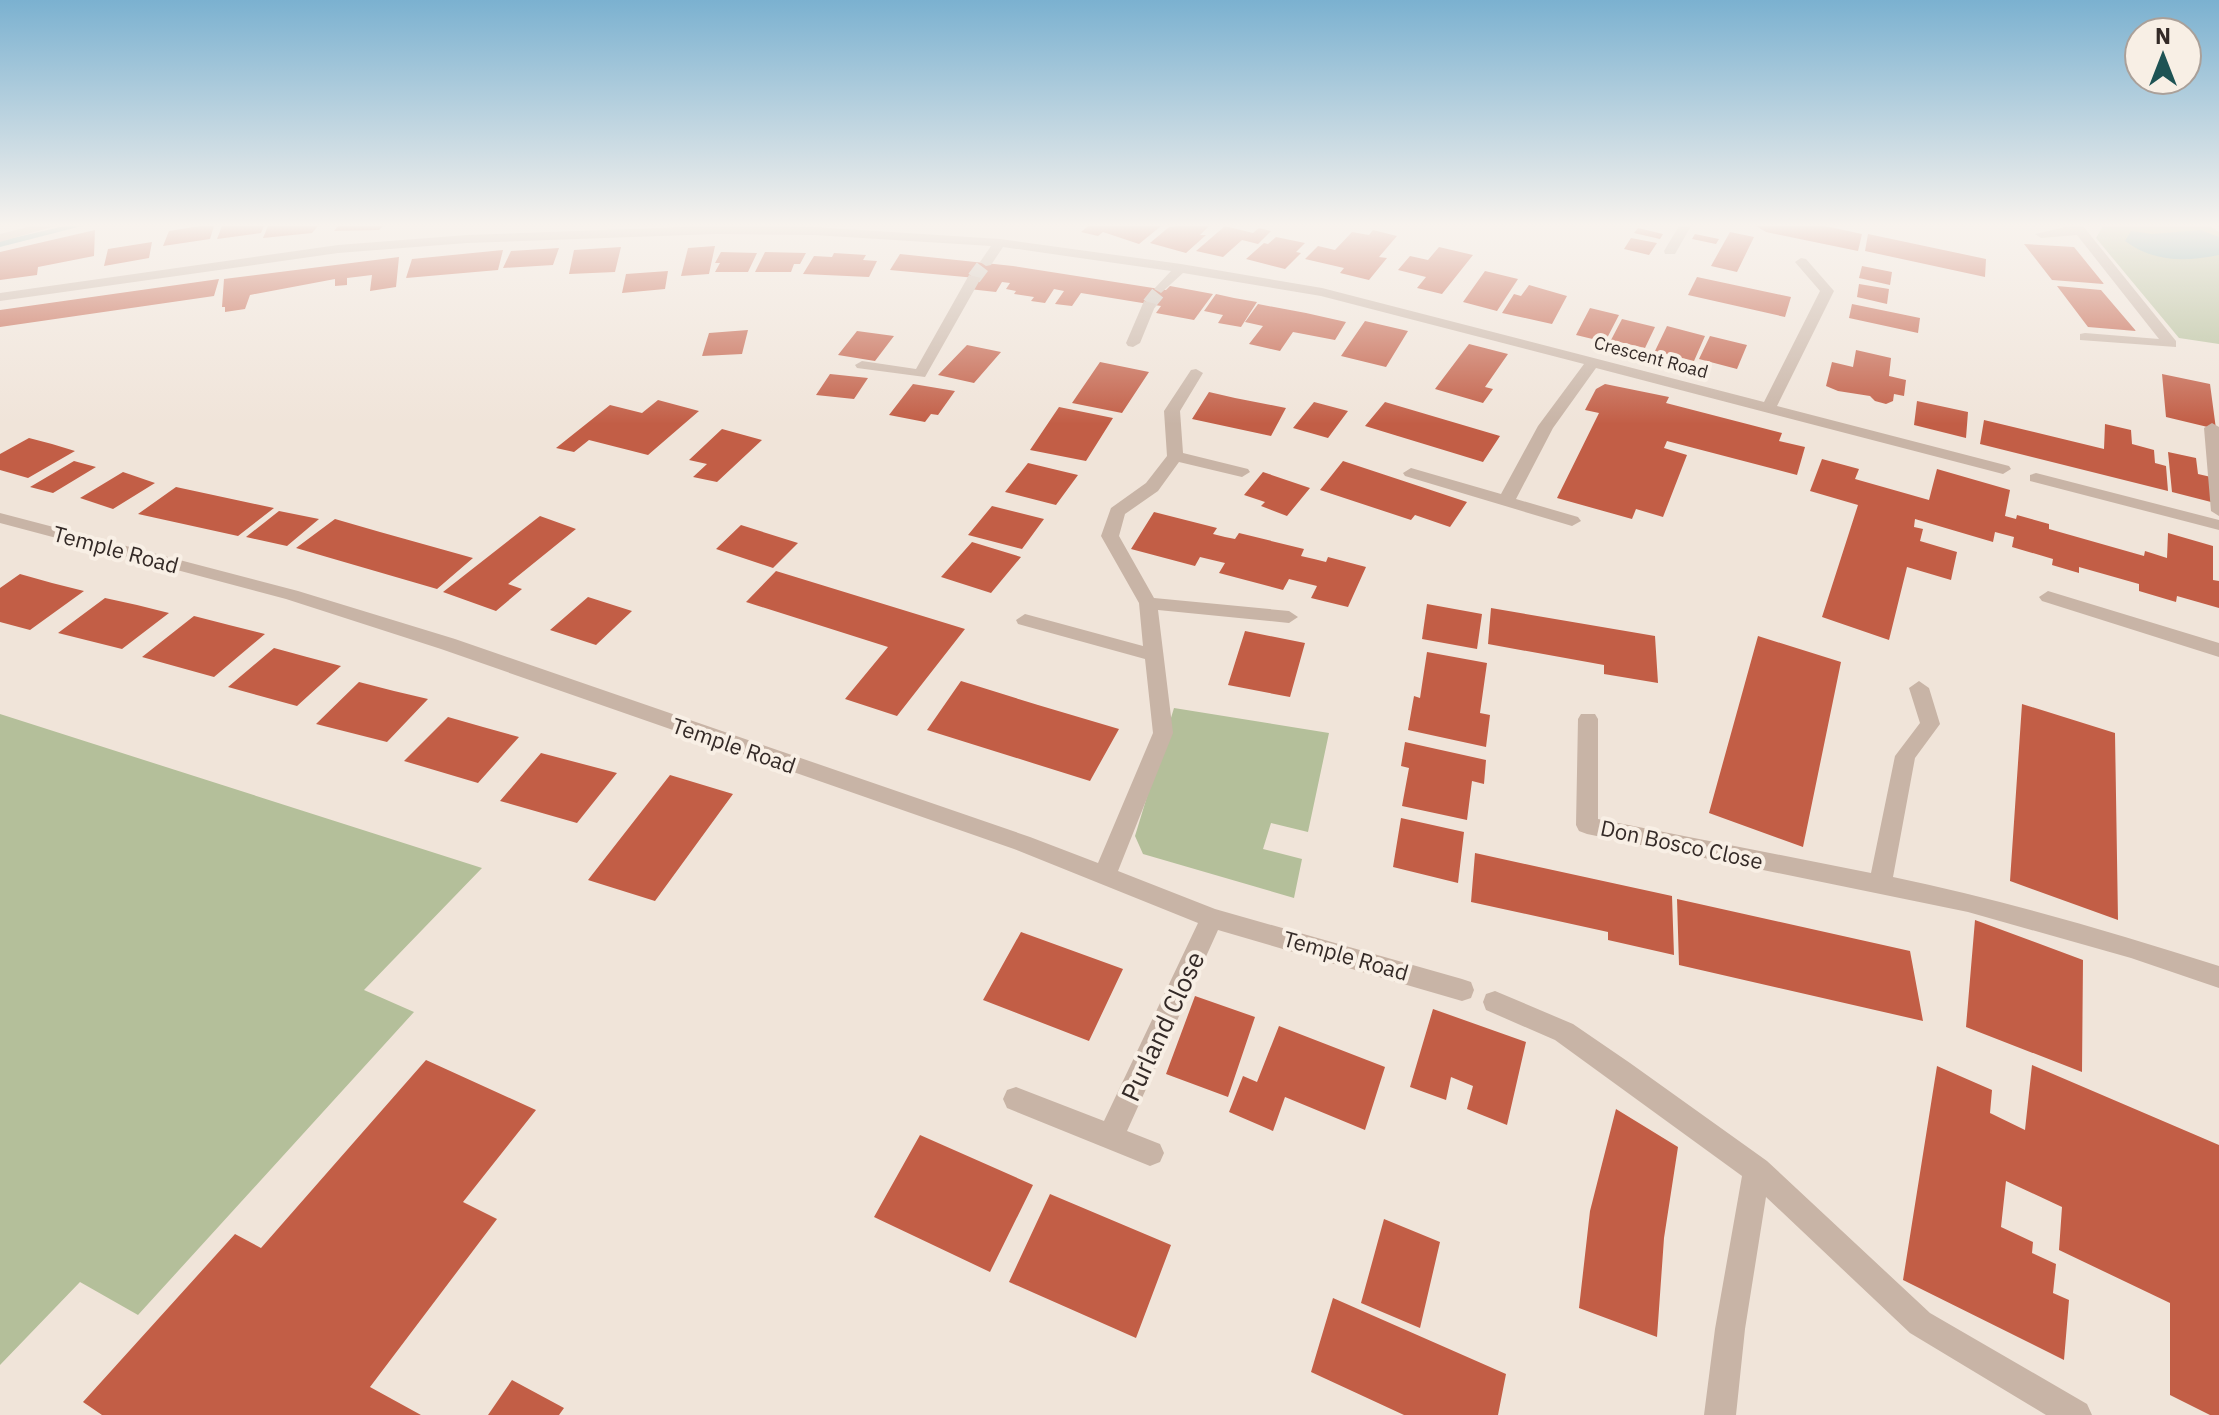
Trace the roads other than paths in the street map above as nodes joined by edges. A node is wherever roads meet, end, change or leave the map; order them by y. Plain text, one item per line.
1 (35, 292) edge
2 (966, 292) tunnel mouth
3 (1322, 292) edge
4 (1826, 292) edge
5 (2129, 292) edge
6 (0, 297) edge
7 (1149, 304) tunnel mouth
8 (2085, 337) dead end
9 (1133, 343) dead end
10 (1593, 361) junction
11 (862, 365) dead end
12 (1196, 373) dead end
13 (1768, 409) junction
14 (2212, 428) dead end
15 (1175, 456) junction
16 (2003, 469) dead end
17 (1242, 472) dead end
18 (1411, 473) dead end
19 (2036, 478) dead end
20 (1506, 501) junction
21 (2219, 511) edge
22 (0, 518) edge
23 (1572, 521) dead end
24 (2219, 525) edge
25 (2048, 597) dead end
26 (1148, 603) junction
27 (1289, 617) dead end
28 (1025, 620) dead end
29 (2219, 650) edge
30 (1153, 655) junction
31 (1919, 688) dead end
32 (1588, 719) dead end
33 (1105, 874) junction
34 (1880, 886) junction
35 (1212, 918) junction
36 (2219, 977) edge
37 (1462, 990) dead end
38 (1495, 1002) dead end
39 (1016, 1099) dead end
40 (1111, 1135) junction
41 (1150, 1153) dead end
42 (1757, 1170) junction
43 (1720, 1415) edge
44 (2076, 1415) edge

1 - 6 street, Crescent Road
2 - 11 street
3 - 10 street, Crescent Road
4 - 13 street
5 - 8 street
7 - 9 street
10 - 13 street, Crescent Road
10 - 20 street
12 - 15 street
13 - 16 street, Crescent Road
14 - 21 street
15 - 17 street
15 - 26 street
18 - 20 street
19 - 24 street
20 - 23 street
22 - 33 street, Temple Road
25 - 29 street
26 - 27 street
26 - 30 street
28 - 30 street
30 - 33 street
31 - 34 street
32 - 34 street, Don Bosco Close
33 - 35 street, Temple Road
34 - 36 street, Don Bosco Close
35 - 37 street, Temple Road
35 - 40 street, Purland Close
38 - 42 street
39 - 40 street
40 - 41 street
42 - 43 street
42 - 44 street

